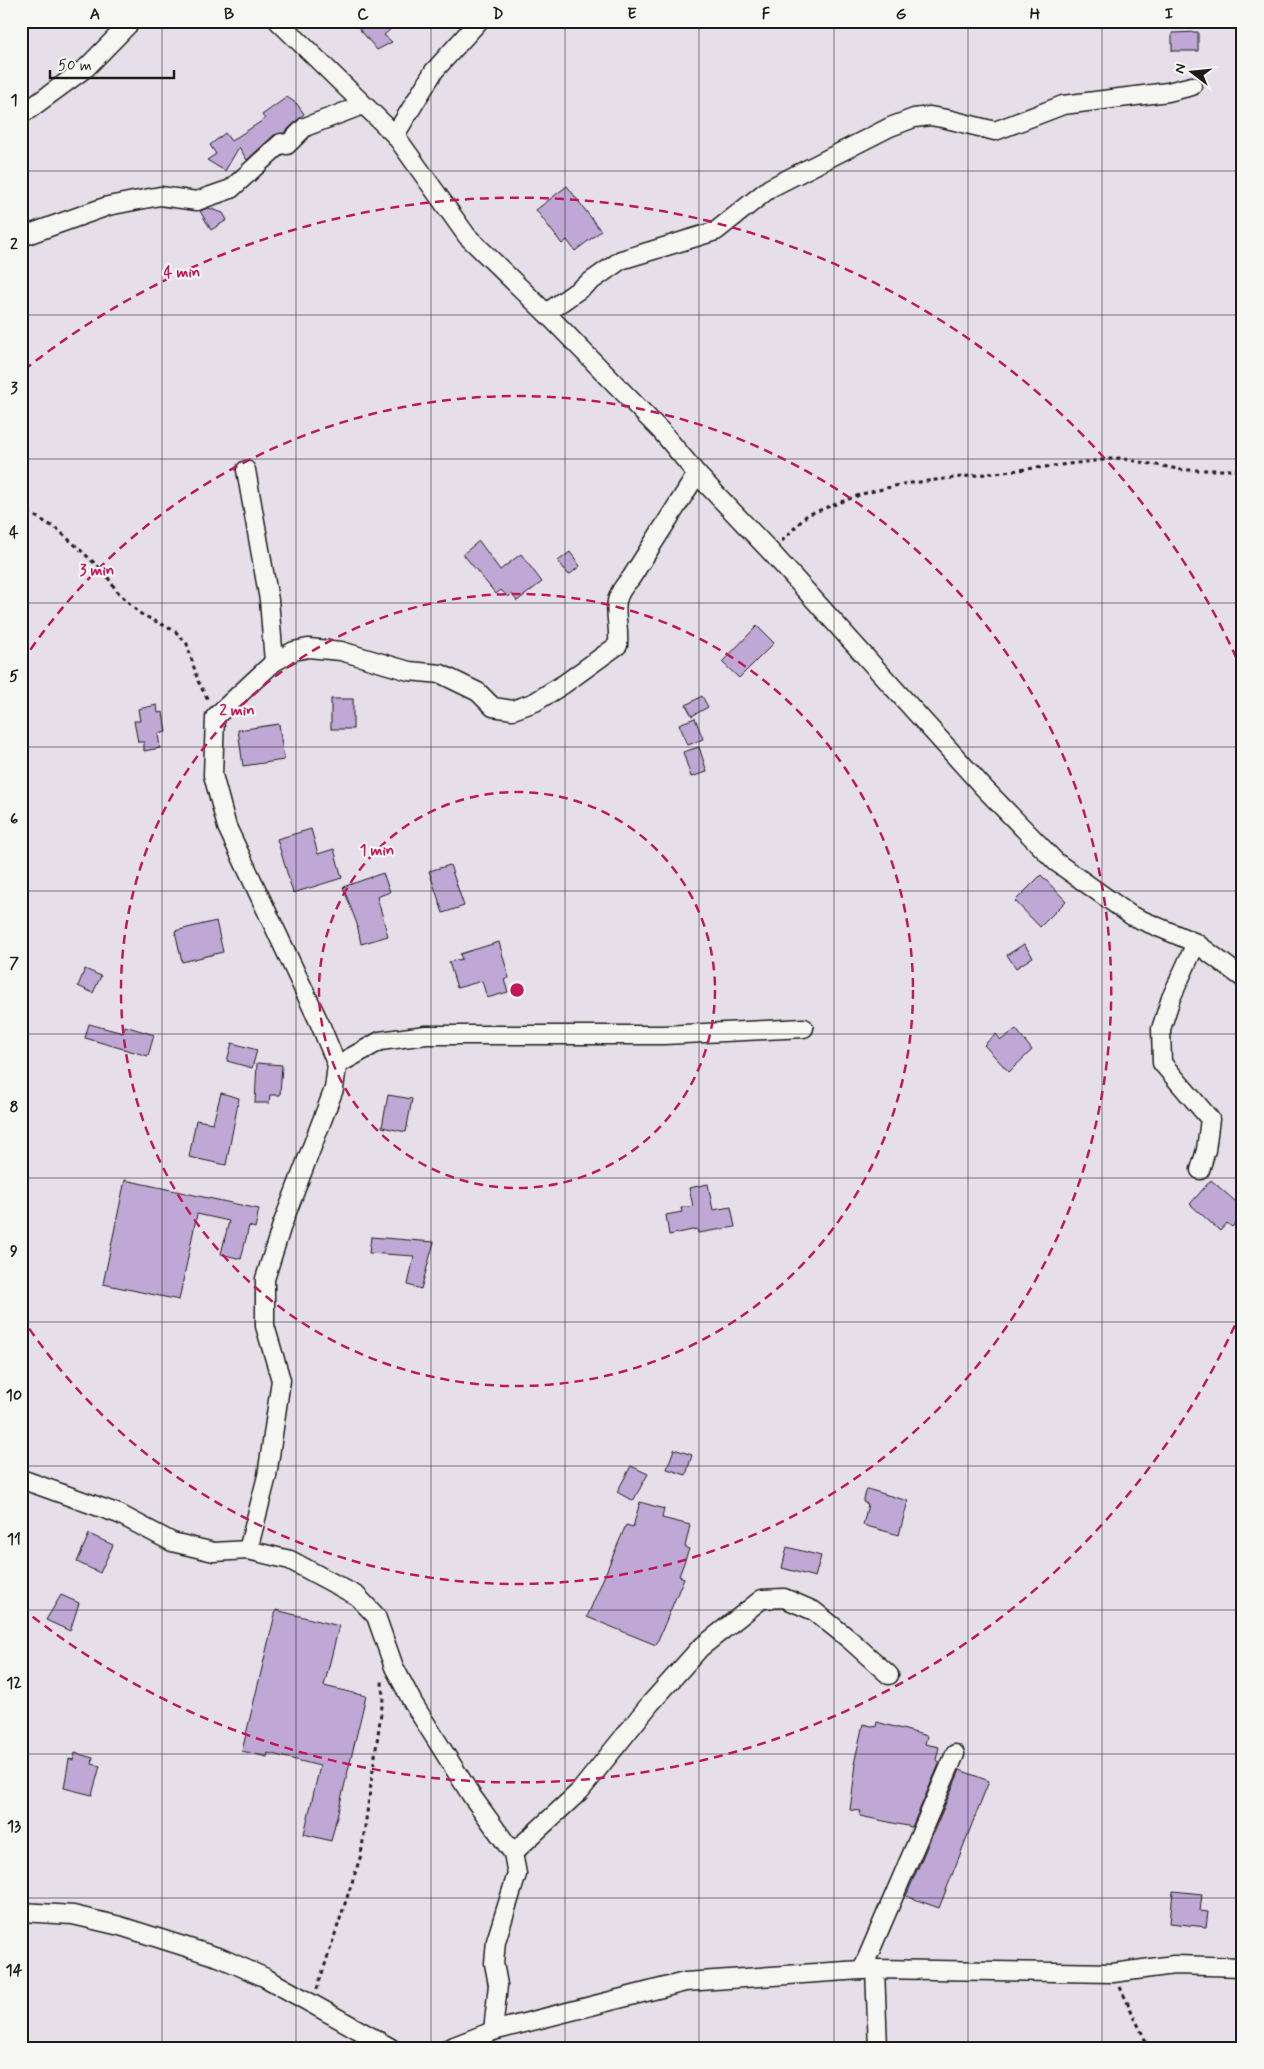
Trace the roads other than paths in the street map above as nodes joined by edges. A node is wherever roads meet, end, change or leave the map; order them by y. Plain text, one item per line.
1 (132, 21) edge
2 (278, 21) edge
3 (479, 21) edge
4 (1192, 86) dead end
5 (363, 105) junction
6 (27, 111) dead end
7 (395, 135) junction
8 (21, 237) edge
9 (546, 312) junction
10 (246, 470) dead end
11 (697, 474) junction
12 (274, 662) junction
13 (1196, 943) junction
14 (1243, 978) edge
15 (804, 1028) dead end
16 (337, 1066) junction
17 (1200, 1170) dead end
18 (21, 1479) edge
19 (248, 1550) junction
20 (889, 1675) dead end
21 (955, 1754) dead end
22 (513, 1853) junction
23 (21, 1912) edge
24 (1243, 1967) edge
25 (869, 1970) junction
26 (493, 2031) junction
27 (391, 2048) edge
28 (449, 2048) edge
29 (878, 2048) edge

1 - 6 street
2 - 5 street
3 - 7 street
4 - 9 street
5 - 7 street
5 - 8 street
7 - 9 street
9 - 11 street
10 - 12 street
11 - 12 street
11 - 13 street
12 - 16 street
13 - 14 street
13 - 17 street
15 - 16 street
16 - 19 street
18 - 19 street
19 - 22 street
20 - 22 street
21 - 25 street
22 - 26 street
23 - 27 street
24 - 25 street
25 - 26 street
25 - 29 street
26 - 28 street

